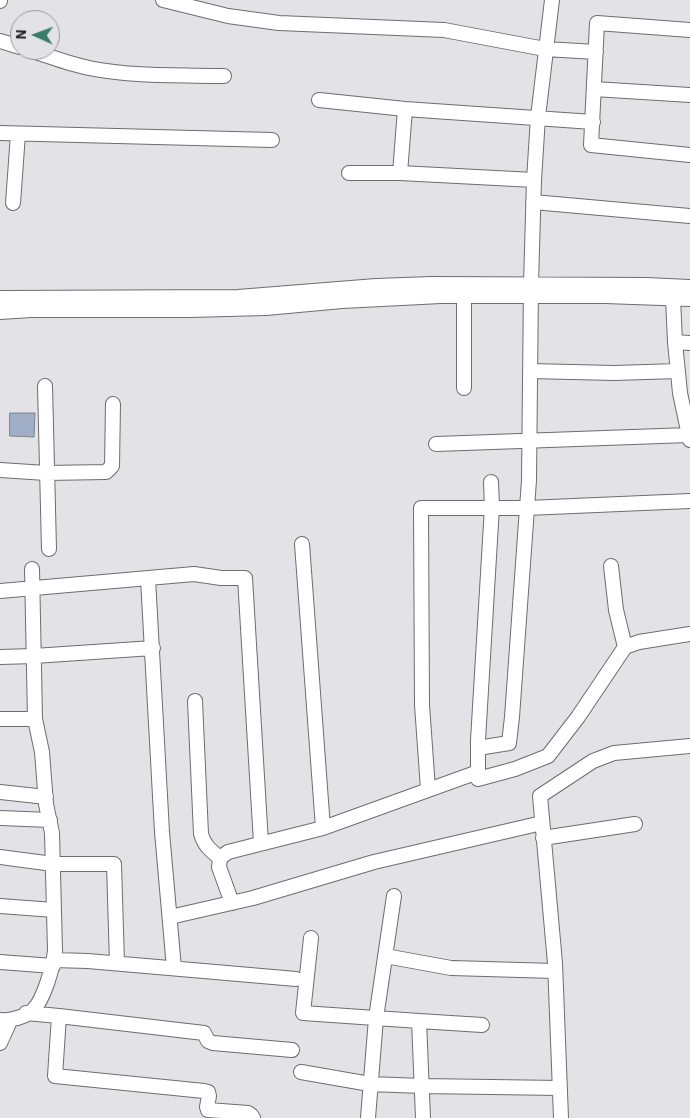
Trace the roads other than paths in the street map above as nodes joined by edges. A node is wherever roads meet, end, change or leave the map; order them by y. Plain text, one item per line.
1 (163, 0) edge
2 (552, 0) edge
3 (690, 30) edge
4 (545, 49) junction
5 (596, 52) junction
6 (60, 59) edge
7 (224, 76) dead end
8 (594, 89) junction
9 (690, 94) edge
10 (319, 100) dead end
11 (404, 109) junction
12 (538, 117) junction
13 (592, 122) junction
14 (0, 133) edge
15 (18, 134) junction
16 (272, 140) dead end
17 (690, 155) edge
18 (349, 173) dead end
19 (400, 173) junction
20 (534, 180) junction
21 (533, 202) junction
22 (13, 203) dead end
23 (690, 216) edge
24 (690, 287) edge
25 (531, 290) junction
26 (464, 296) junction
27 (0, 298) edge
28 (673, 298) junction
29 (690, 299) edge
30 (206, 304) junction
31 (0, 312) edge
32 (675, 342) junction
33 (690, 343) edge
34 (530, 371) junction
35 (678, 371) junction
36 (45, 386) dead end
37 (464, 388) dead end
38 (113, 404) dead end
39 (690, 438) edge
40 (530, 441) junction
41 (436, 444) dead end
42 (0, 470) edge
43 (46, 473) junction
44 (492, 482) dead end
45 (690, 501) edge
46 (492, 507) junction
47 (527, 508) junction
48 (302, 544) dead end
49 (49, 549) dead end
50 (611, 566) dead end
51 (32, 569) dead end
52 (148, 579) junction
53 (32, 590) junction
54 (0, 591) edge
55 (690, 634) edge
56 (624, 647) junction
57 (153, 648) junction
58 (34, 656) junction
59 (0, 657) edge
60 (195, 701) dead end
61 (0, 719) edge
62 (35, 719) junction
63 (690, 746) edge
64 (478, 748) junction
65 (478, 772) junction
66 (428, 789) junction
67 (0, 792) edge
68 (46, 797) junction
69 (0, 818) edge
70 (50, 820) junction
71 (542, 823) junction
72 (635, 824) dead end
73 (323, 828) junction
74 (544, 838) junction
75 (261, 843) junction
76 (0, 857) edge
77 (220, 858) junction
78 (53, 864) junction
79 (394, 896) dead end
80 (232, 903) junction
81 (0, 906) edge
82 (54, 910) junction
83 (170, 917) junction
84 (312, 938) dead end
85 (385, 956) junction
86 (0, 962) edge
87 (54, 963) junction
88 (117, 964) junction
89 (174, 968) junction
90 (555, 971) junction
91 (296, 979) dead end
92 (26, 1013) junction
93 (59, 1016) junction
94 (376, 1018) junction
95 (5, 1020) edge
96 (419, 1021) junction
97 (482, 1025) dead end
98 (0, 1043) edge
99 (292, 1050) dead end
100 (301, 1072) dead end
101 (370, 1084) junction
102 (422, 1086) junction
103 (560, 1088) junction
104 (253, 1118) edge
105 (368, 1118) edge
106 (423, 1118) edge
107 (561, 1118) edge

1 - 4 street
2 - 4 street
3 - 5 street
4 - 5 street
4 - 12 street
5 - 8 street
6 - 7 street
8 - 9 street
8 - 13 street
10 - 11 street
11 - 12 street
11 - 19 street
12 - 13 street
12 - 20 street
13 - 17 street
14 - 15 street
15 - 16 street
15 - 22 street
18 - 19 street
19 - 20 street
20 - 21 street
21 - 23 street
21 - 25 street
24 - 25 street
25 - 26 street
25 - 28 street
25 - 30 street
25 - 34 street
26 - 30 street
26 - 37 street
27 - 30 street
28 - 29 street
28 - 32 street
30 - 31 street
32 - 33 street
32 - 35 street
34 - 35 street
34 - 40 street
35 - 39 street
36 - 43 street
38 - 43 street
39 - 40 street
40 - 41 street
40 - 47 street
42 - 43 street
43 - 49 street
44 - 46 street
45 - 47 street
46 - 47 street
46 - 64 street
46 - 66 street
47 - 64 street
48 - 73 street
50 - 56 street
51 - 53 street
52 - 53 street
52 - 57 street
52 - 75 street
53 - 54 street
53 - 58 street
55 - 56 street
56 - 65 street
57 - 58 street
57 - 83 street
58 - 59 street
58 - 62 street
60 - 77 street
61 - 62 street
62 - 68 street
63 - 71 street
64 - 65 street
65 - 66 street
66 - 73 street
67 - 68 street
68 - 70 street
69 - 70 street
70 - 78 street
71 - 74 street
71 - 80 street
72 - 74 street
73 - 75 street
74 - 90 street
75 - 77 street
76 - 78 street
77 - 80 street
78 - 82 street
78 - 88 street
79 - 85 street
80 - 83 street
81 - 82 street
82 - 87 street
83 - 89 street
84 - 94 street
85 - 90 street
85 - 94 street
86 - 87 street
87 - 88 street
87 - 92 street
88 - 89 street
89 - 91 street
90 - 103 street
92 - 93 street
92 - 95 street
93 - 99 street
93 - 104 street
94 - 96 street
94 - 101 street
95 - 98 street
96 - 97 street
96 - 102 street
100 - 101 street
101 - 102 street
101 - 105 street
102 - 103 street
102 - 106 street
103 - 107 street

